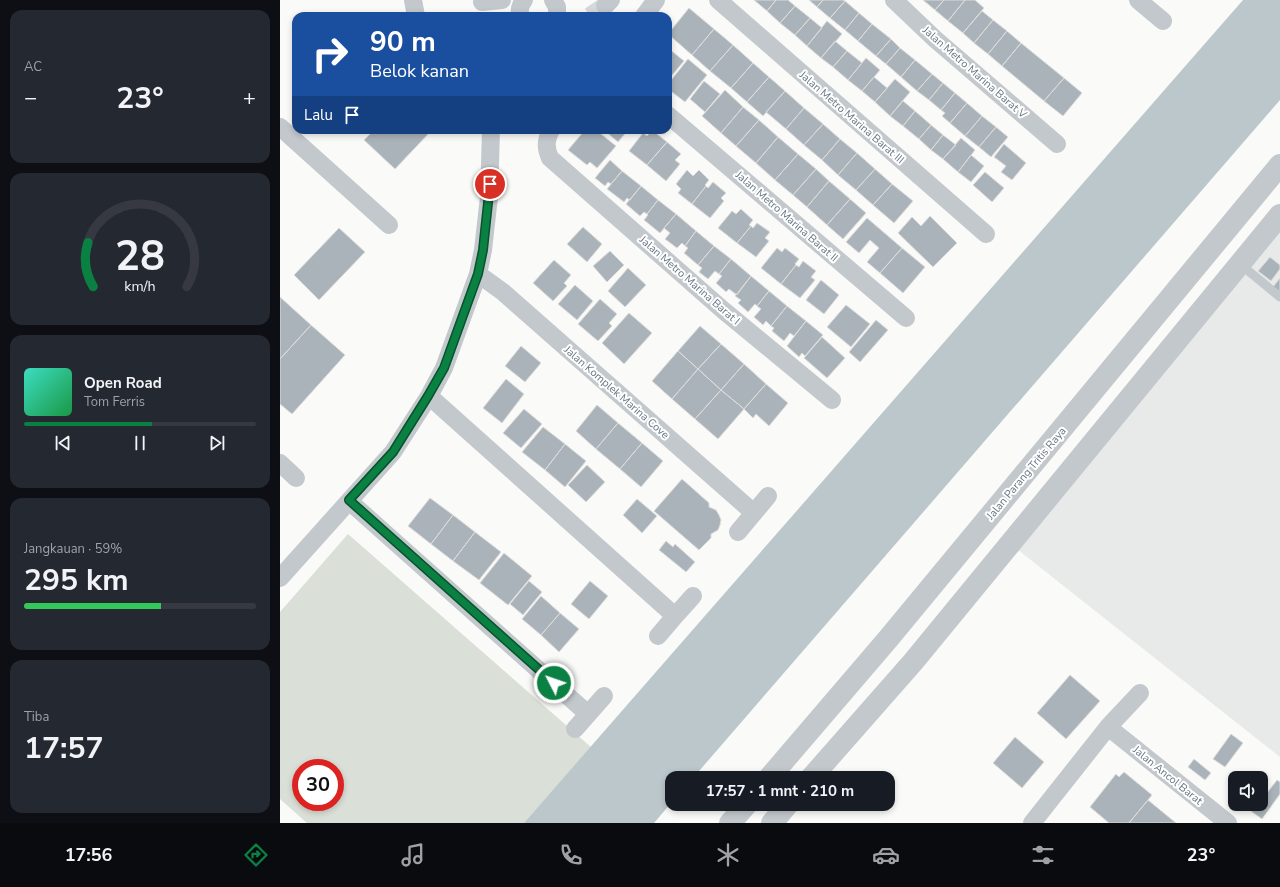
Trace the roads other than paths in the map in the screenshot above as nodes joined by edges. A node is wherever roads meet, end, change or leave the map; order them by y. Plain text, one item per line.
1 (413, 0) edge
2 (502, 0) edge
3 (524, 0) edge
4 (553, 0) edge
5 (656, 0) edge
6 (718, 0) edge
7 (894, 0) edge
8 (1138, 0) edge
9 (483, 6) edge
10 (415, 12) edge
11 (519, 12) edge
12 (558, 12) edge
13 (647, 12) edge
14 (1162, 21) dead end
15 (672, 118) edge
16 (280, 127) edge
17 (491, 134) edge
18 (550, 134) edge
19 (1056, 144) dead end
20 (1280, 165) edge
21 (1280, 216) edge
22 (390, 225) dead end
23 (986, 234) dead end
24 (1240, 264) junction
25 (478, 274) junction
26 (1280, 297) edge
27 (906, 318) dead end
28 (428, 396) junction
29 (832, 400) dead end
30 (280, 463) edge
31 (296, 478) dead end
32 (768, 496) dead end
33 (349, 500) junction
34 (754, 513) junction
35 (738, 532) dead end
36 (280, 578) edge
37 (694, 596) dead end
38 (675, 616) junction
39 (658, 636) dead end
40 (1140, 693) dead end
41 (604, 696) dead end
42 (588, 714) junction
43 (1108, 726) junction
44 (575, 729) dead end
45 (775, 771) edge
46 (817, 771) edge
47 (741, 811) edge
48 (782, 811) edge
49 (730, 823) edge
50 (772, 823) edge
51 (1032, 823) edge
52 (1228, 823) edge

1 - 10 street
2 - 9 street
3 - 11 street
4 - 12 street
5 - 13 street
6 - 23 street, Jalan Metro Marina Barat III
7 - 19 street, Jalan Metro Marina Barat V
8 - 14 street
15 - 27 street, Jalan Metro Marina Barat II
16 - 22 street
17 - 25 street
18 - 29 street, Jalan Metro Marina Barat I
20 - 45 street, Jalan Parang Tritis Raya
21 - 24 street
24 - 26 lane
24 - 46 street
25 - 28 street
25 - 34 street, Jalan Komplek Marina Cove
28 - 33 street
28 - 38 street
30 - 31 street
32 - 34 street
33 - 36 street
33 - 42 street
34 - 35 street
37 - 38 street
38 - 39 street
40 - 43 street
41 - 42 street
42 - 44 street
43 - 51 street
43 - 52 street, Jalan Ancol Barat
47 - 49 street
48 - 50 street

